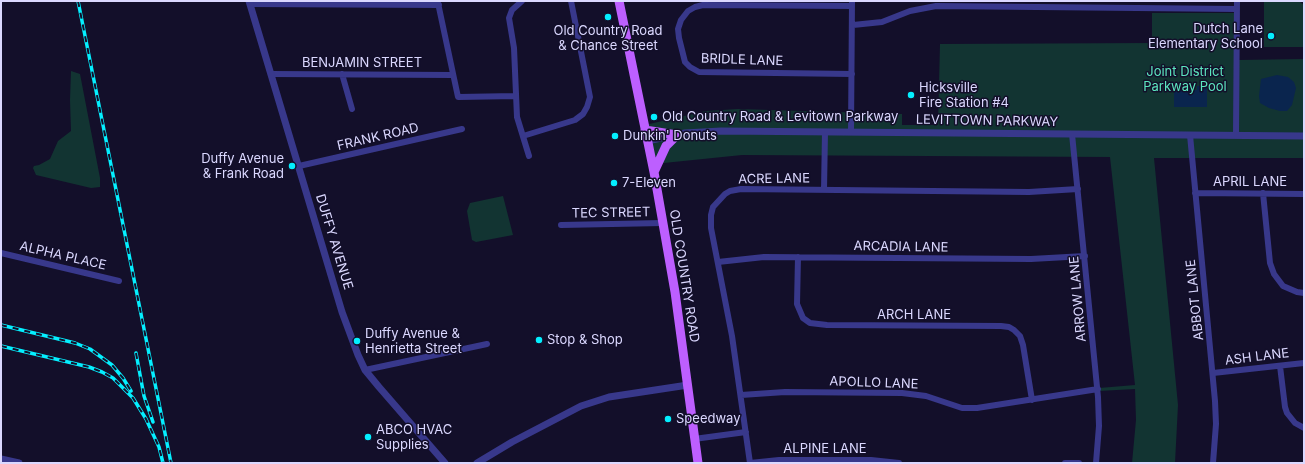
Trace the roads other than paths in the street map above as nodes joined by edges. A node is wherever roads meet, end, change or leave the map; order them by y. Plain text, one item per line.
1 (522, 1) edge
2 (571, 1) edge
3 (620, 1) edge
4 (1237, 1) edge
5 (250, 2) edge
6 (438, 3) edge
7 (852, 4) edge
8 (1031, 4) edge
9 (1237, 9) junction
10 (853, 25) junction
11 (271, 74) junction
12 (342, 74) junction
13 (852, 74) junction
14 (453, 75) junction
15 (516, 96) junction
16 (352, 109) dead end
17 (462, 129) dead end
18 (645, 130) junction
19 (825, 132) junction
20 (852, 132) junction
21 (1072, 134) junction
22 (677, 135) junction
23 (1190, 135) junction
24 (1236, 135) junction
25 (523, 136) junction
26 (1304, 136) edge
27 (647, 141) junction
28 (529, 156) dead end
29 (299, 166) junction
30 (654, 172) junction
31 (1078, 189) junction
32 (824, 190) junction
33 (1195, 193) junction
34 (1263, 193) junction
35 (1304, 194) edge
36 (663, 223) junction
37 (561, 225) dead end
38 (1, 253) edge
39 (1085, 256) junction
40 (798, 257) junction
41 (718, 262) junction
42 (119, 281) dead end
43 (1304, 293) edge
44 (487, 344) dead end
45 (1304, 363) edge
46 (1280, 366) junction
47 (366, 370) junction
48 (1213, 374) junction
49 (688, 386) junction
50 (1098, 389) junction
51 (741, 395) junction
52 (1032, 400) junction
53 (1304, 428) edge
54 (746, 432) junction
55 (694, 439) junction
56 (1, 459) edge
57 (820, 462) edge
58 (19, 463) edge
59 (445, 463) edge
60 (477, 463) edge
61 (698, 463) edge
62 (750, 463) edge
63 (899, 463) edge
64 (1065, 463) edge
65 (1079, 463) edge
66 (1096, 463) edge
67 (1213, 463) edge

1 - 15 street
2 - 25 street
3 - 18 main road, OLD COUNTRY ROAD
4 - 9 street
5 - 6 street
5 - 11 street, DUFFY AVENUE
6 - 14 street
7 - 10 street
7 - 13 street, BRIDLE LANE
8 - 9 street
8 - 10 street
9 - 24 street
10 - 13 street
11 - 12 street, BENJAMIN STREET
11 - 29 street, DUFFY AVENUE
12 - 14 street, BENJAMIN STREET
12 - 16 street
13 - 20 street
14 - 15 street
15 - 25 street
17 - 29 street, FRANK ROAD
18 - 22 main road
18 - 27 main road, OLD COUNTRY ROAD
19 - 20 street, LEVITTOWN PARKWAY
19 - 22 street, LEVITTOWN PARKWAY
19 - 32 street
20 - 21 street, LEVITTOWN PARKWAY
21 - 23 street, LEVITTOWN PARKWAY
21 - 31 street, ARROW LANE
22 - 27 street, LEVITTOWN PARKWAY
22 - 30 main road
23 - 24 street, LEVITTOWN PARKWAY
23 - 33 street, ABBOT LANE
24 - 26 street, LEVITTOWN PARKWAY
25 - 28 street
27 - 30 main road, OLD COUNTRY ROAD
29 - 47 street, DUFFY AVENUE
30 - 36 main road, OLD COUNTRY ROAD
31 - 32 street, ACRE LANE
31 - 39 street, ARROW LANE
32 - 41 street, ACRE LANE
33 - 34 street, APRIL LANE
33 - 48 street, ABBOT LANE
34 - 35 street, APRIL LANE
34 - 43 street
36 - 37 street, TEC STREET
36 - 49 main road, OLD COUNTRY ROAD
38 - 42 street, ALPHA PLACE
39 - 40 street, ARCADIA LANE
39 - 50 street, ARROW LANE
40 - 41 street, ARCADIA LANE
40 - 52 street, ARCH LANE
41 - 51 street, ACRE LANE
44 - 47 street
45 - 46 street, ASH LANE
46 - 48 street, ASH LANE
46 - 53 street
47 - 59 street, DUFFY AVENUE
48 - 67 street, ABBOT LANE
49 - 55 main road, OLD COUNTRY ROAD
49 - 60 street
50 - 52 street, APOLLO LANE
50 - 66 street, ARROW LANE
51 - 52 street, APOLLO LANE
51 - 54 street, ACRE LANE
54 - 55 street
54 - 62 street, ACRE LANE
55 - 61 main road, OLD COUNTRY ROAD
56 - 58 street
57 - 62 street, ALPINE LANE
57 - 63 street, ALPINE LANE
64 - 65 street

